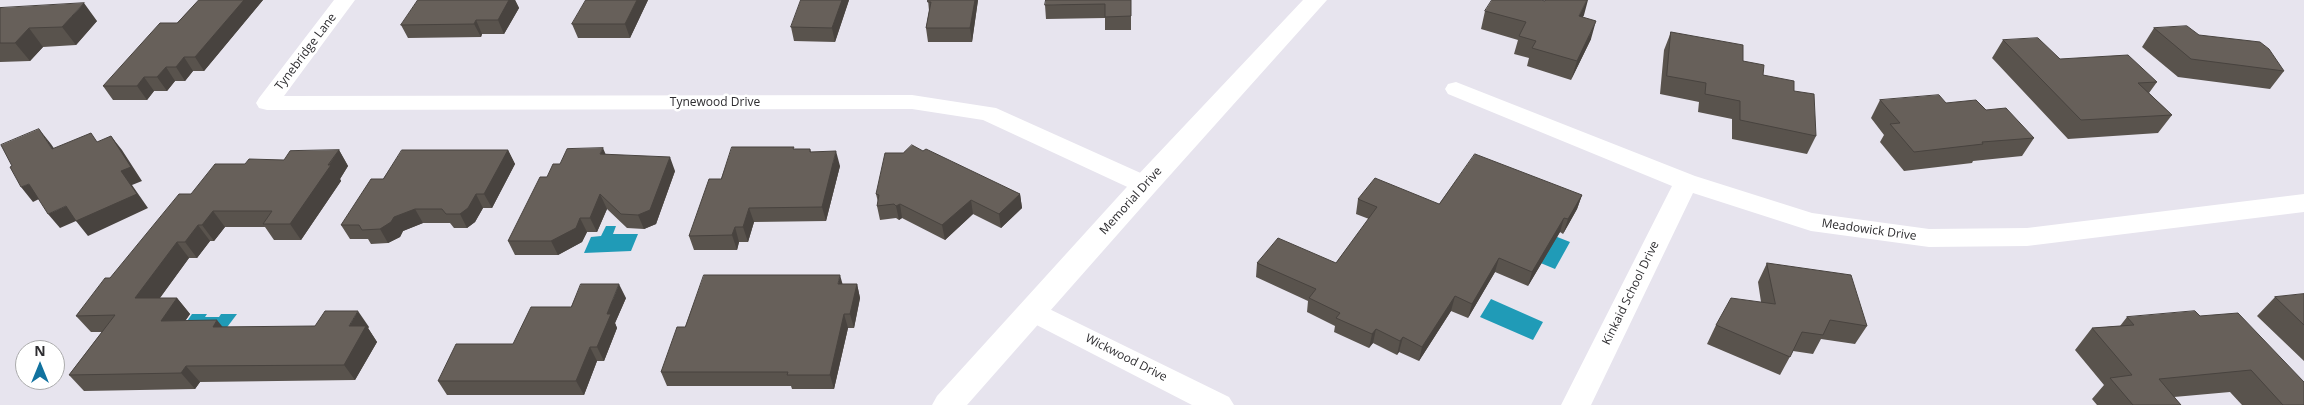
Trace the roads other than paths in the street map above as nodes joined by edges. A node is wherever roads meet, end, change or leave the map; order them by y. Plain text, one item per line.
1 (345, 0) edge
2 (1316, 0) edge
3 (1456, 89) dead end
4 (267, 103) joint
5 (1686, 182) junction
6 (1145, 185) junction
7 (2304, 202) edge
8 (1033, 311) junction
9 (948, 405) edge
10 (1219, 405) edge
11 (1576, 405) edge

1 - 4 street, Tynebridge Lane
2 - 6 street, Memorial Drive
3 - 5 street, Meadowick Drive
4 - 6 street, Tynewood Drive
5 - 7 street, Meadowick Drive
5 - 11 street, Kinkaid School Drive
6 - 8 street, Memorial Drive
8 - 9 street, Memorial Drive
8 - 10 street, Wickwood Drive

